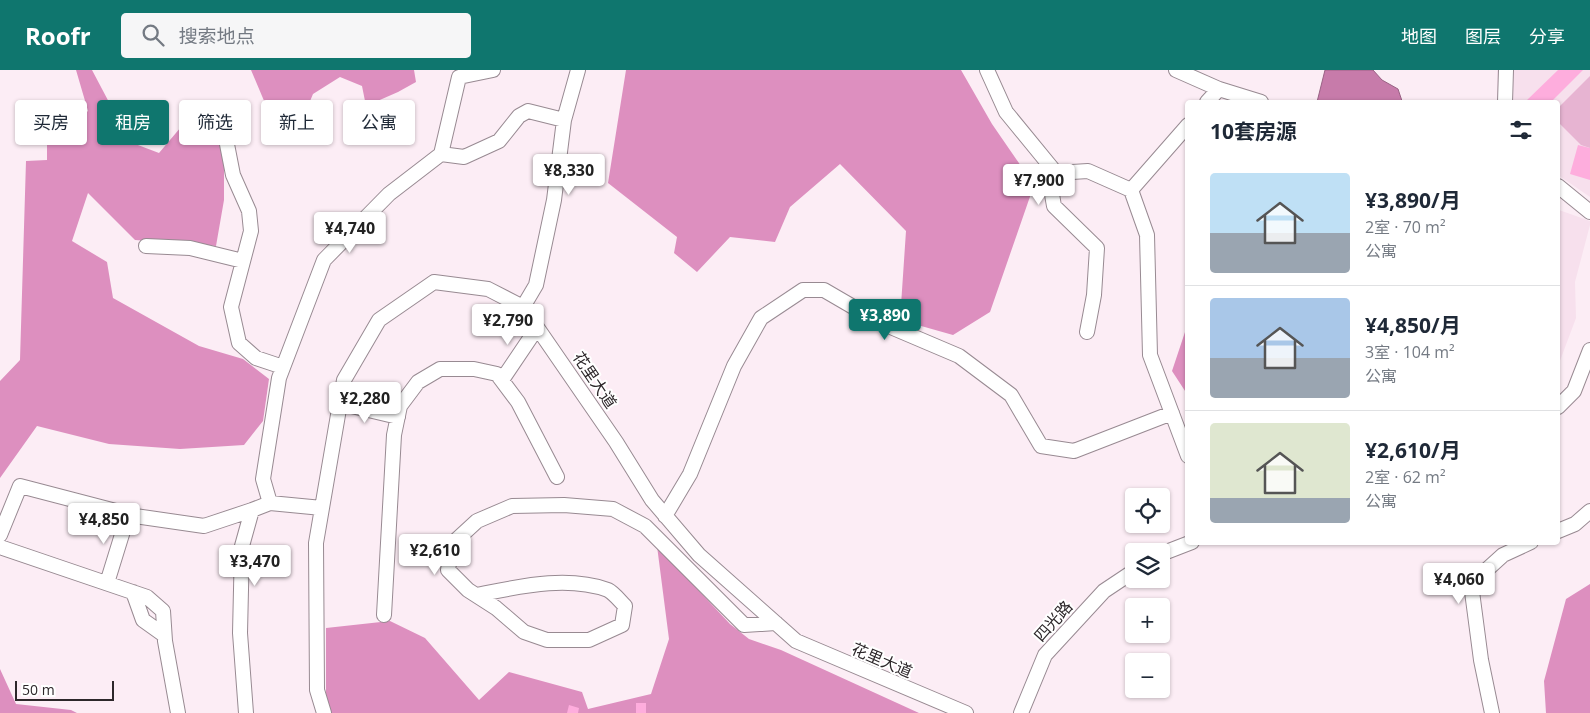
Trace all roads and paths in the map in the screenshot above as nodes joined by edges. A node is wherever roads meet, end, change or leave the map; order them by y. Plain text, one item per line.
1 (492, 70) edge
2 (578, 70) edge
3 (987, 70) edge
4 (1176, 70) edge
5 (1506, 70) edge
6 (1219, 89) junction
7 (1209, 100) edge
8 (1255, 100) edge
9 (1506, 100) edge
10 (564, 120) junction
11 (1185, 128) edge
12 (227, 145) edge
13 (441, 154) junction
14 (1056, 173) junction
15 (1560, 188) edge
16 (1131, 190) junction
17 (1590, 212) edge
18 (146, 246) dead end
19 (243, 261) junction
20 (523, 307) junction
21 (537, 328) junction
22 (1087, 332) dead end
23 (1590, 353) edge
24 (283, 367) junction
25 (502, 380) junction
26 (339, 403) junction
27 (1560, 405) edge
28 (1172, 413) junction
29 (398, 417) junction
30 (1185, 448) edge
31 (557, 477) dead end
32 (270, 503) junction
33 (322, 508) junction
34 (252, 510) junction
35 (1590, 511) edge
36 (128, 515) junction
37 (665, 516) junction
38 (1560, 530) edge
39 (0, 535) edge
40 (1185, 545) edge
41 (1525, 545) edge
42 (0, 547) edge
43 (1170, 551) edge
44 (1125, 577) edge
45 (107, 583) junction
46 (133, 592) junction
47 (476, 596) junction
48 (384, 615) dead end
49 (776, 623) junction
50 (164, 635) junction
51 (178, 713) edge
52 (246, 713) edge
53 (324, 713) edge
54 (966, 713) edge
55 (1021, 713) edge
56 (1492, 713) edge

1 - 13 street
2 - 10 street
3 - 14 street
4 - 6 street
5 - 9 street
6 - 7 street
6 - 8 street
10 - 13 street
10 - 20 street
11 - 16 street
12 - 19 street
13 - 24 street
14 - 16 street
14 - 22 street
15 - 17 street
16 - 28 street
18 - 19 street
19 - 24 street
20 - 21 street, 花里大道
20 - 26 street, 花里大道
21 - 25 street
21 - 37 street, 花里大道
23 - 27 street
24 - 32 street
25 - 29 street
25 - 31 street
26 - 29 street
26 - 33 street, 花里大道
28 - 30 street
28 - 37 street
29 - 48 street
32 - 33 street
32 - 34 street
33 - 53 street, 花里大道
34 - 36 street
34 - 52 street
35 - 38 street
36 - 39 street
36 - 45 street
37 - 49 street, 花里大道
40 - 43 street
41 - 56 street
42 - 45 street
44 - 55 street, 四光路
45 - 46 street
46 - 50 street
46 - 50 street
47 - 47 street
47 - 49 street
49 - 54 street, 花里大道
50 - 51 street

